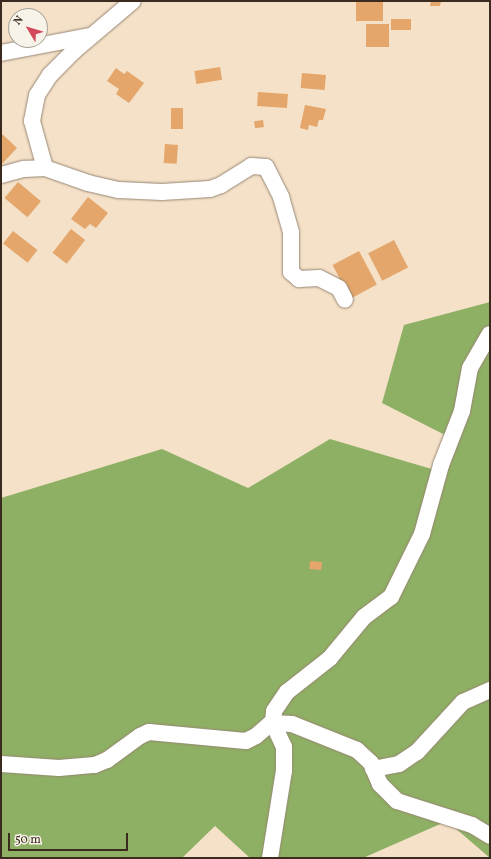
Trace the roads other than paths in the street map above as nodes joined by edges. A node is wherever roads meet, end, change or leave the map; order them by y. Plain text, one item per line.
1 (133, 1) edge
2 (90, 36) junction
3 (1, 53) edge
4 (44, 168) junction
5 (1, 175) edge
6 (345, 300) dead end
7 (490, 334) edge
8 (490, 690) edge
9 (273, 723) junction
10 (1, 764) edge
11 (373, 769) junction
12 (490, 836) edge
13 (270, 858) edge

1 - 2 street
2 - 3 street
2 - 4 street
4 - 5 street
4 - 6 street
7 - 9 street
8 - 11 street
9 - 10 street
9 - 11 street
9 - 13 street
11 - 12 street

